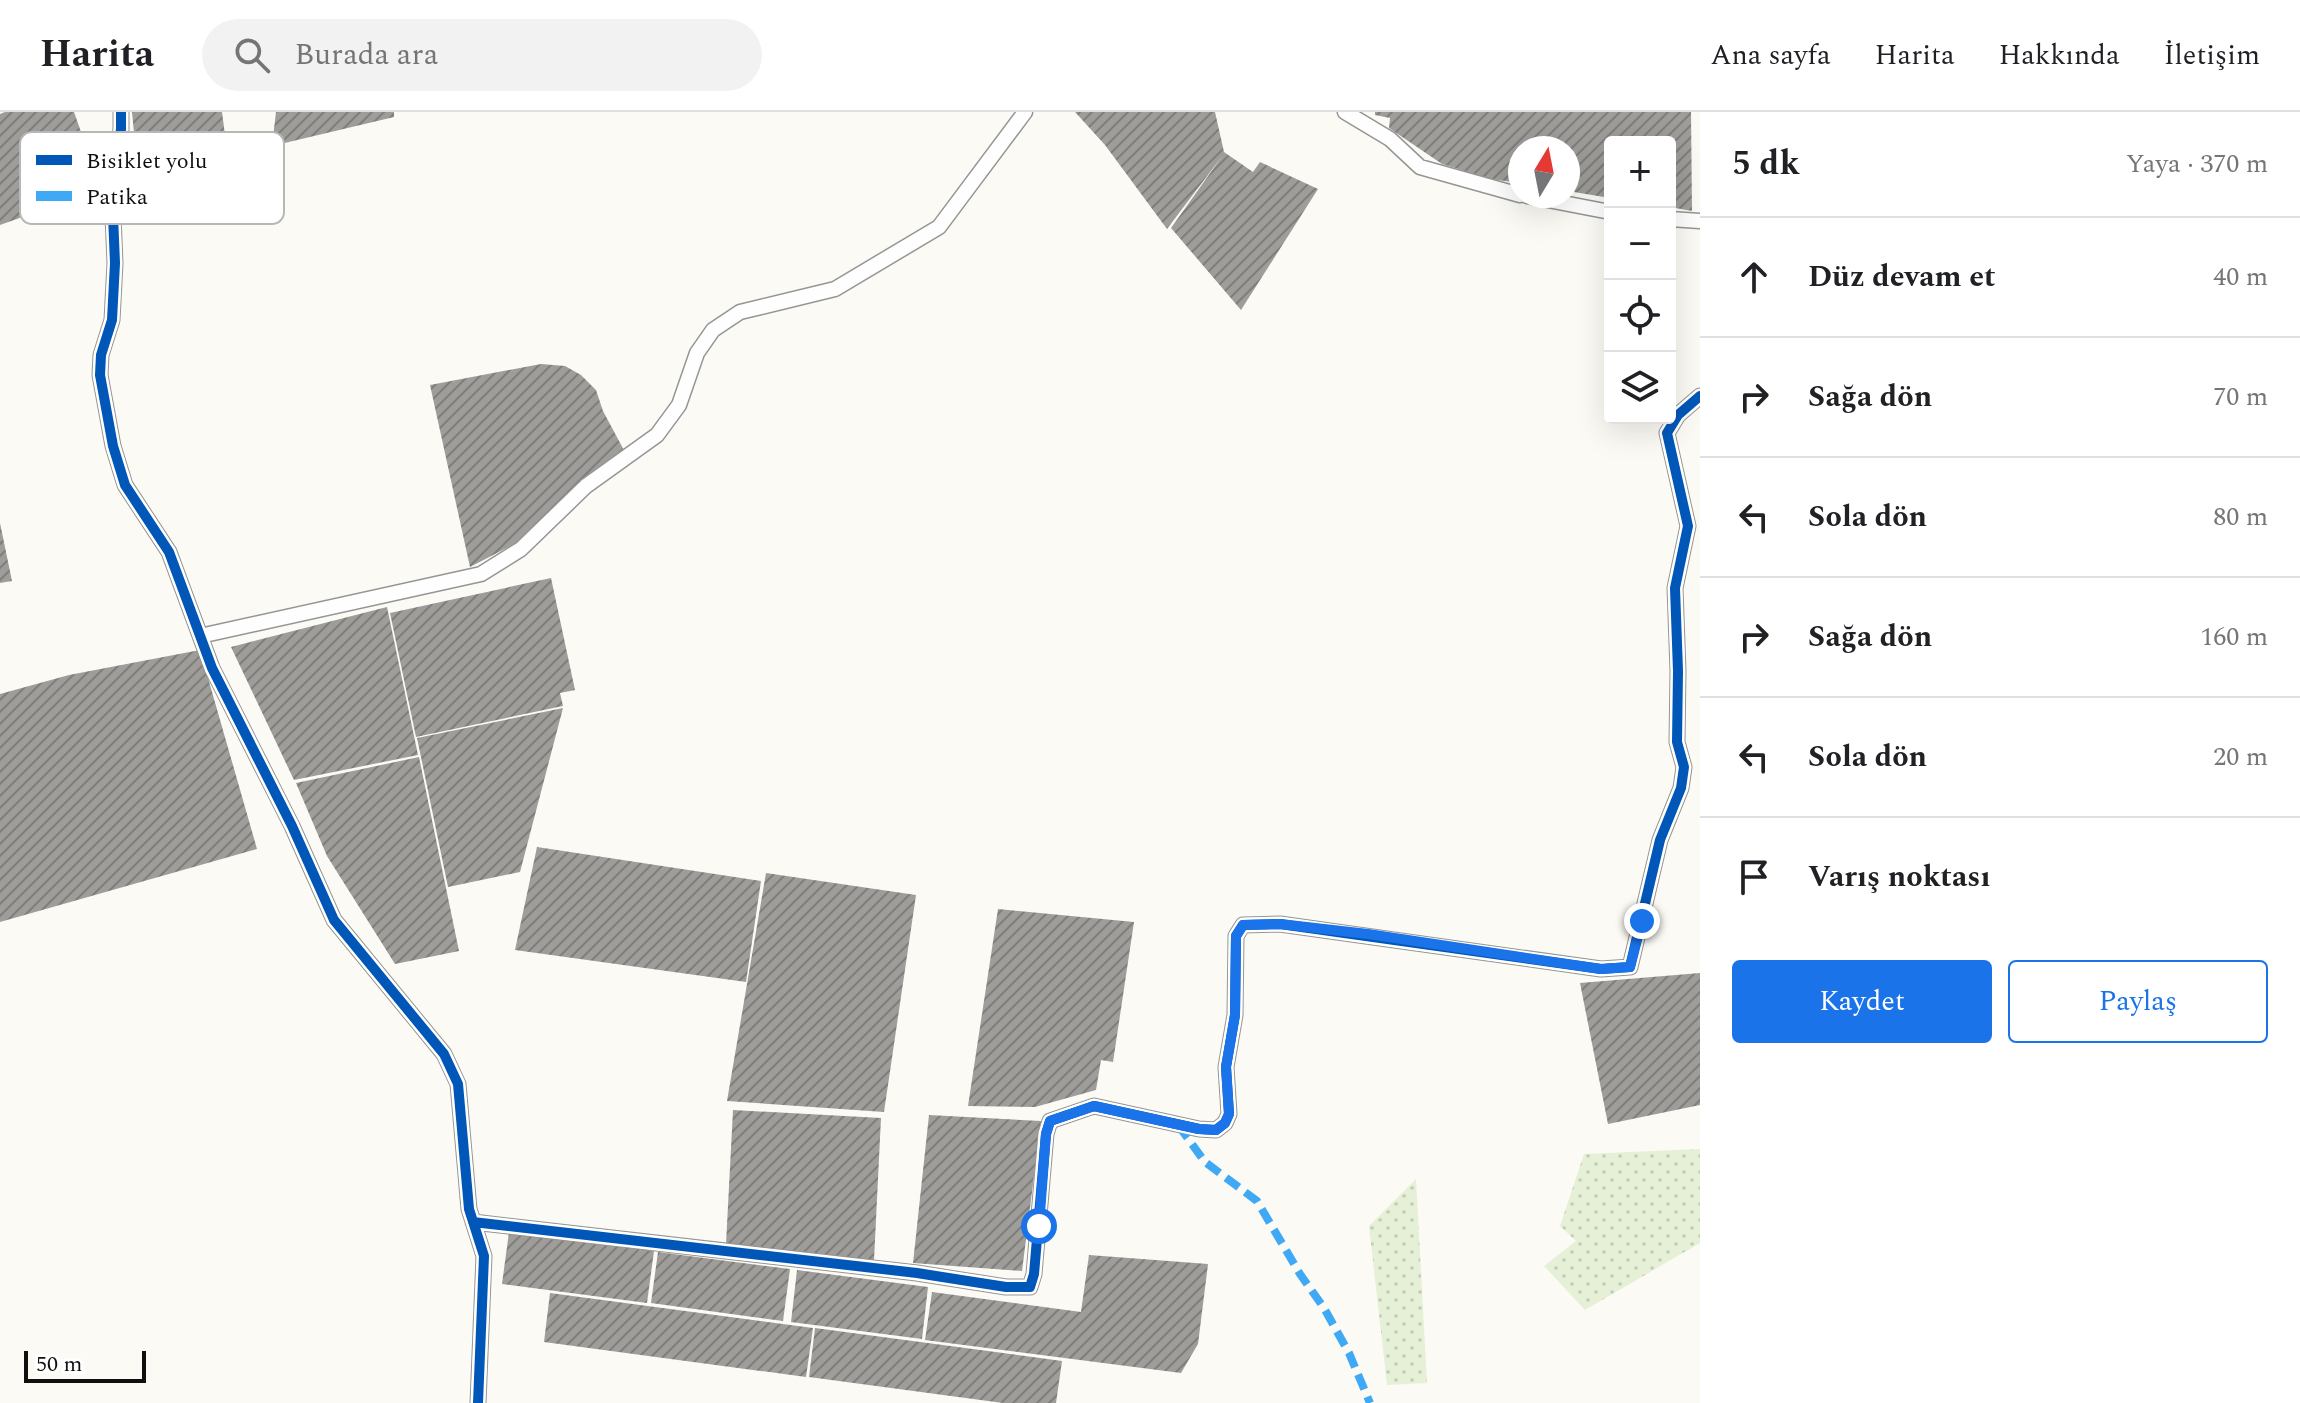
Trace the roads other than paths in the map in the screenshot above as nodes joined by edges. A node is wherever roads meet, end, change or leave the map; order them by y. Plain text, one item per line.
1 (121, 112) edge
2 (1025, 112) edge
3 (1345, 112) edge
4 (121, 132) edge
5 (1508, 192) edge
6 (1580, 206) edge
7 (1604, 211) edge
8 (1676, 219) edge
9 (1700, 221) edge
10 (113, 224) edge
11 (1700, 396) edge
12 (200, 636) junction
13 (473, 1222) junction
14 (478, 1403) edge

1 - 4 street
2 - 12 street
3 - 5 street
6 - 7 street
8 - 9 street
10 - 12 street
11 - 13 street
12 - 13 street
13 - 14 street

